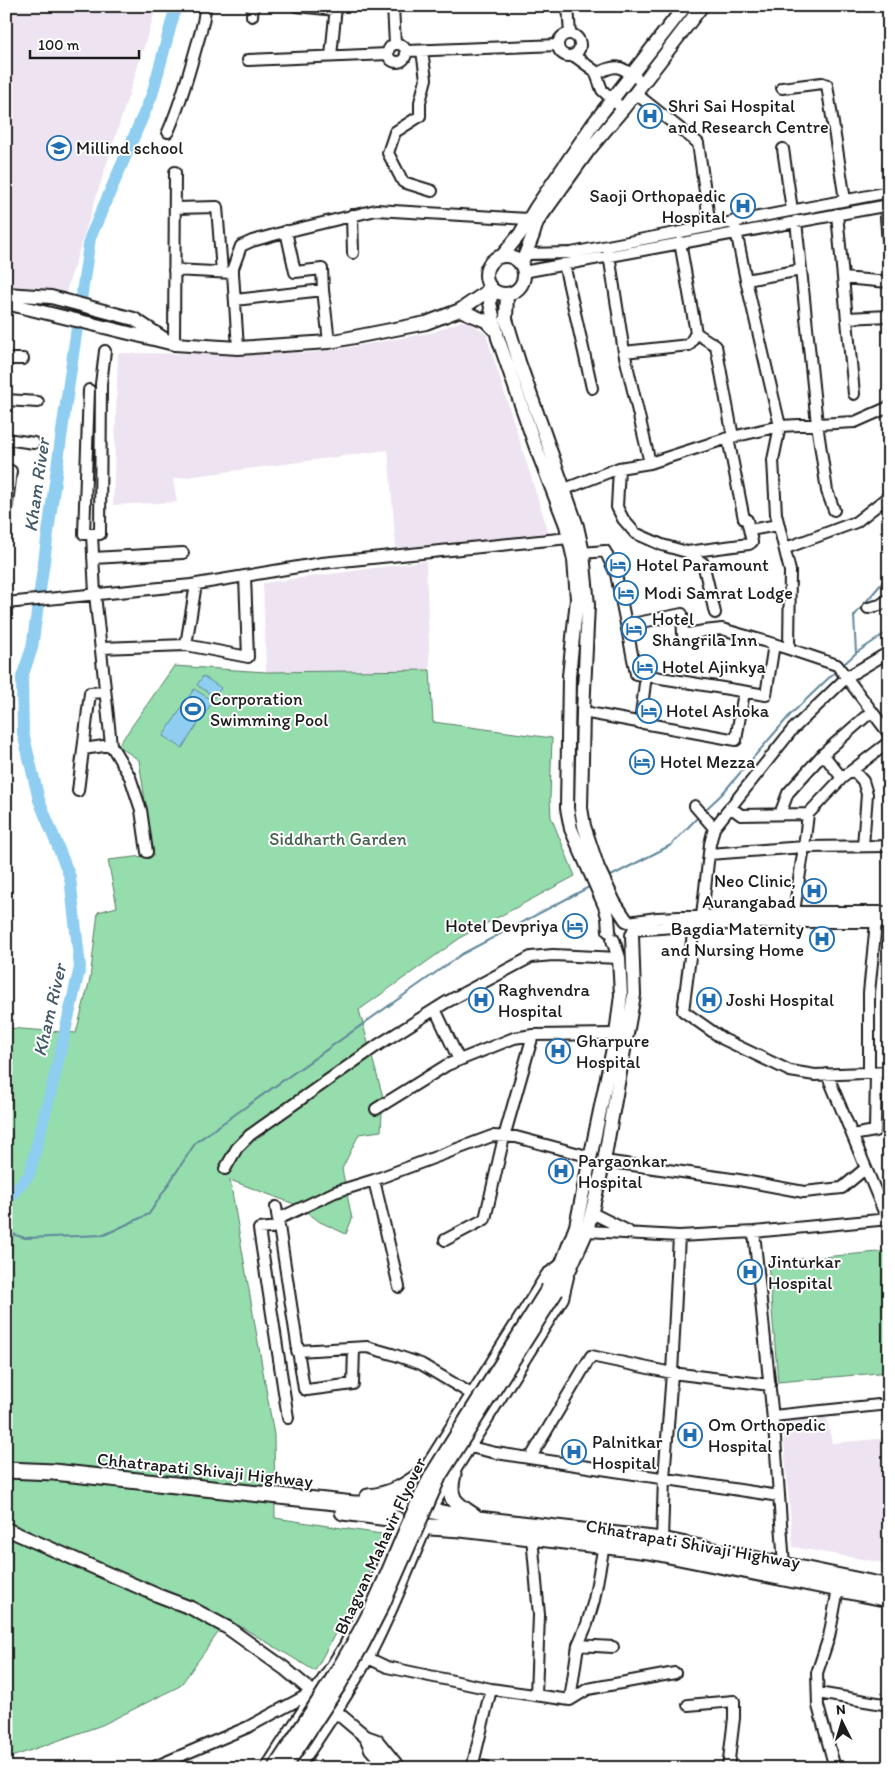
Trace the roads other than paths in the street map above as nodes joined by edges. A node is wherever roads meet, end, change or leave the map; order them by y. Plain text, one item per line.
1 (205, 6) edge
2 (297, 6) edge
3 (393, 6) edge
4 (568, 6) edge
5 (685, 6) edge
6 (702, 6) edge
7 (336, 8) edge
8 (570, 34) junction
9 (394, 44) junction
10 (558, 46) junction
11 (407, 51) junction
12 (422, 51) junction
13 (388, 54) junction
14 (574, 55) junction
15 (331, 56) junction
16 (248, 60) dead end
17 (597, 74) junction
18 (632, 74) junction
19 (643, 82) junction
20 (782, 88) dead end
21 (635, 93) junction
22 (612, 99) junction
23 (623, 109) junction
24 (168, 132) dead end
25 (783, 149) dead end
26 (175, 172) dead end
27 (432, 191) dead end
28 (889, 192) edge
29 (845, 200) junction
30 (887, 205) edge
31 (174, 208) junction
32 (792, 210) junction
33 (837, 214) junction
34 (352, 215) junction
35 (528, 219) junction
36 (796, 221) junction
37 (710, 226) junction
38 (735, 226) junction
39 (286, 231) junction
40 (680, 242) junction
41 (608, 250) junction
42 (353, 253) dead end
43 (889, 255) edge
44 (502, 256) junction
45 (523, 264) junction
46 (564, 264) junction
47 (174, 270) junction
48 (801, 270) junction
49 (228, 273) junction
50 (843, 278) junction
51 (746, 280) junction
52 (889, 282) edge
53 (489, 285) junction
54 (323, 290) junction
55 (6, 294) edge
56 (507, 294) junction
57 (235, 300) junction
58 (6, 303) edge
59 (460, 310) junction
60 (447, 314) junction
61 (889, 316) edge
62 (847, 318) junction
63 (497, 332) junction
64 (696, 333) junction
65 (329, 342) junction
66 (173, 344) junction
67 (238, 348) junction
68 (105, 351) dead end
69 (624, 352) junction
70 (6, 359) edge
71 (23, 359) dead end
72 (592, 388) dead end
73 (89, 390) dead end
74 (854, 394) dead end
75 (6, 400) edge
76 (38, 402) dead end
77 (889, 408) edge
78 (816, 424) junction
79 (780, 426) junction
80 (731, 438) junction
81 (6, 439) edge
82 (34, 443) dead end
83 (650, 463) junction
84 (619, 468) junction
85 (6, 470) edge
86 (565, 489) junction
87 (889, 496) edge
88 (834, 510) dead end
89 (6, 512) edge
90 (778, 525) junction
91 (750, 530) junction
92 (92, 534) junction
93 (569, 538) junction
94 (786, 548) junction
95 (687, 552) junction
96 (183, 553) dead end
97 (583, 553) junction
98 (93, 558) junction
99 (245, 576) junction
100 (196, 584) junction
101 (95, 594) junction
102 (889, 599) edge
103 (7, 602) edge
104 (868, 608) dead end
105 (715, 613) dead end
106 (627, 625) junction
107 (774, 644) junction
108 (186, 645) junction
109 (101, 648) junction
110 (789, 648) junction
111 (889, 652) edge
112 (646, 675) junction
113 (847, 677) junction
114 (105, 692) junction
115 (744, 692) junction
116 (872, 711) junction
117 (583, 712) junction
118 (640, 722) junction
119 (889, 734) edge
120 (889, 742) edge
121 (111, 745) junction
122 (83, 749) junction
123 (823, 754) junction
124 (853, 770) junction
125 (842, 778) junction
126 (78, 791) dead end
127 (695, 806) dead end
128 (730, 807) junction
129 (780, 814) junction
130 (808, 814) junction
131 (714, 828) junction
132 (864, 846) junction
133 (889, 846) edge
134 (804, 847) junction
135 (147, 852) dead end
136 (709, 854) junction
137 (594, 870) junction
138 (889, 901) edge
139 (609, 904) junction
140 (888, 915) edge
141 (793, 917) junction
142 (876, 922) junction
143 (699, 923) junction
144 (630, 927) junction
145 (611, 936) junction
146 (619, 958) junction
147 (435, 1009) junction
148 (616, 1034) junction
149 (533, 1035) junction
150 (458, 1060) junction
151 (889, 1072) edge
152 (873, 1073) junction
153 (827, 1074) junction
154 (376, 1109) dead end
155 (852, 1135) junction
156 (504, 1137) junction
157 (591, 1156) junction
158 (604, 1161) junction
159 (866, 1168) junction
160 (225, 1169) dead end
161 (374, 1180) junction
162 (276, 1206) dead end
163 (592, 1213) junction
164 (888, 1219) edge
165 (279, 1223) junction
166 (587, 1231) junction
167 (631, 1232) junction
168 (754, 1232) junction
169 (679, 1236) junction
170 (445, 1240) dead end
171 (566, 1266) junction
172 (399, 1287) dead end
173 (553, 1290) junction
174 (354, 1348) junction
175 (297, 1351) junction
176 (672, 1372) junction
177 (770, 1385) junction
178 (472, 1395) junction
179 (889, 1404) edge
180 (773, 1416) junction
181 (288, 1418) dead end
182 (470, 1447) junction
183 (531, 1457) junction
184 (6, 1470) edge
185 (425, 1470) junction
186 (453, 1474) junction
187 (6, 1478) edge
188 (664, 1478) junction
189 (779, 1496) junction
190 (403, 1501) junction
191 (324, 1502) junction
192 (432, 1509) junction
193 (480, 1519) junction
194 (397, 1522) junction
195 (6, 1529) edge
196 (427, 1529) junction
197 (532, 1537) junction
198 (662, 1540) junction
199 (604, 1545) junction
200 (784, 1565) junction
201 (889, 1586) edge
202 (838, 1589) junction
203 (889, 1599) edge
204 (578, 1645) junction
205 (613, 1647) dead end
206 (368, 1658) junction
207 (675, 1673) dead end
208 (491, 1689) junction
209 (314, 1692) junction
210 (818, 1693) junction
211 (536, 1695) junction
212 (570, 1700) junction
213 (688, 1705) dead end
214 (889, 1705) edge
215 (337, 1711) junction
216 (366, 1738) junction
217 (473, 1766) edge
218 (152, 1768) edge
219 (266, 1768) edge
220 (274, 1768) edge
221 (285, 1768) edge
222 (298, 1768) edge
223 (388, 1768) edge
224 (399, 1768) edge
225 (490, 1768) edge
226 (728, 1768) edge
227 (835, 1768) edge

1 - 24 street
2 - 7 street
3 - 9 street
4 - 8 street
5 - 18 main road
6 - 19 main road
7 - 15 street
8 - 10 street
8 - 14 street
9 - 11 street
9 - 13 street
10 - 12 street
10 - 14 street
11 - 12 street
11 - 13 street
12 - 27 street
13 - 15 street
14 - 17 street
15 - 16 street
17 - 18 street
17 - 22 street
18 - 19 street
18 - 22 main road
19 - 21 main road
20 - 29 street
21 - 23 main road
21 - 37 street
22 - 23 street
22 - 35 main road
23 - 45 main road
25 - 32 street
26 - 31 street
28 - 29 street
29 - 32 street
30 - 33 street
30 - 43 street
31 - 47 street
31 - 49 street
32 - 38 street
33 - 36 street
33 - 50 street
34 - 35 street
34 - 39 street
34 - 42 street
35 - 44 main road
36 - 38 street
36 - 48 street
37 - 38 street
37 - 41 street
38 - 40 street
38 - 51 street
39 - 49 street
39 - 54 street
40 - 41 street
40 - 64 street
41 - 45 street
41 - 46 street
41 - 69 street
44 - 45 main road
44 - 53 main road
45 - 46 street
45 - 56 main road
46 - 72 street
47 - 49 street
47 - 66 street
48 - 51 street
48 - 78 street
49 - 57 street
50 - 52 street
50 - 62 street
51 - 79 street
53 - 56 main road
53 - 59 main road
53 - 60 main road
53 - 63 main road
54 - 57 street
54 - 65 street
55 - 66 main road
56 - 86 main road
57 - 67 street
58 - 66 main road
59 - 60 main road
59 - 63 main road
60 - 65 main road
61 - 62 street
62 - 74 street
63 - 93 main road
64 - 69 street
64 - 80 street
65 - 67 main road
66 - 67 main road
68 - 92 street
69 - 83 street
70 - 71 street
73 - 92 street
75 - 76 street
77 - 78 street
78 - 79 street
78 - 88 street
79 - 80 street
79 - 90 street
80 - 83 street
80 - 91 street
81 - 82 street
83 - 84 street
84 - 86 street
84 - 95 street
85 - 89 street
86 - 97 main road
87 - 94 street
90 - 91 street
90 - 94 street
91 - 95 street
92 - 98 street
93 - 99 street
93 - 137 main road
94 - 110 street
95 - 105 street
96 - 98 street
97 - 106 street
97 - 117 main road
98 - 101 street
99 - 100 street
99 - 108 street
100 - 101 street
100 - 108 street
101 - 103 street
101 - 109 street
102 - 104 street
106 - 107 street
106 - 112 street
107 - 110 street
107 - 115 street
108 - 109 street
109 - 114 street
110 - 113 street
111 - 113 street
112 - 115 street
112 - 118 street
113 - 116 street
113 - 128 street
114 - 121 street
114 - 122 street
115 - 118 street
116 - 119 street
116 - 123 street
117 - 118 street
117 - 137 main road
120 - 124 street
121 - 122 street
121 - 135 street
122 - 126 street
123 - 125 street
123 - 129 street
124 - 125 street
124 - 132 street
125 - 130 street
127 - 131 street
128 - 129 street
128 - 131 street
129 - 130 street
130 - 134 street
131 - 136 street
132 - 133 street
132 - 134 street
134 - 136 street
134 - 141 street
136 - 143 street
137 - 139 main road
138 - 140 street
139 - 144 main road
139 - 145 main road
140 - 141 street
140 - 142 street
141 - 142 street
141 - 143 street
142 - 152 street
143 - 144 street
143 - 153 street
144 - 145 main road
144 - 145 main road
144 - 158 main road
145 - 146 main road
146 - 147 street
146 - 148 main road
147 - 150 street
147 - 160 street
148 - 149 street
148 - 157 main road
149 - 150 street
149 - 156 street
150 - 154 street
151 - 152 street
152 - 153 street
152 - 155 street
153 - 155 street
155 - 159 street
156 - 157 street
156 - 161 street
156 - 170 street
157 - 171 main road
158 - 159 street
158 - 163 main road
159 - 164 street
161 - 165 street
161 - 172 street
162 - 165 street
163 - 166 main road
163 - 167 street
164 - 168 street
165 - 175 street
165 - 181 street
166 - 167 street
166 - 171 main road
167 - 169 street
168 - 169 street
168 - 177 street
169 - 176 street
171 - 173 main road, Bhagvan Mahavir Flyover
171 - 178 street
171 - 182 street
173 - 220 main road, Bhagvan Mahavir Flyover, bridge
173 - 221 main road, Bhagvan Mahavir Flyover, bridge
174 - 175 street
174 - 175 street
174 - 178 street
176 - 177 street
176 - 183 street
176 - 188 street
177 - 180 street
178 - 185 street
179 - 180 street
180 - 189 street
182 - 183 street
182 - 186 street
183 - 188 street
184 - 191 highway, Chhatrapati Shivaji Highway
185 - 190 street
185 - 191 highway
186 - 192 street
186 - 193 highway
187 - 194 highway, Chhatrapati Shivaji Highway
188 - 189 street
188 - 198 street
189 - 200 street
190 - 191 highway, Chhatrapati Shivaji Highway
190 - 192 highway
190 - 194 highway
192 - 193 highway, Chhatrapati Shivaji Highway
192 - 196 highway
193 - 198 highway, Chhatrapati Shivaji Highway
194 - 196 highway
194 - 209 street
195 - 209 main road
196 - 197 highway, Chhatrapati Shivaji Highway
196 - 206 street
197 - 199 highway, Chhatrapati Shivaji Highway
197 - 211 street
198 - 200 highway, Chhatrapati Shivaji Highway
199 - 202 highway, Chhatrapati Shivaji Highway
199 - 204 street
200 - 201 highway, Chhatrapati Shivaji Highway
202 - 203 highway, Chhatrapati Shivaji Highway
202 - 210 street
204 - 205 street
204 - 212 street
206 - 208 street
206 - 215 street
207 - 212 street
208 - 211 street
208 - 217 street
209 - 215 main road
209 - 218 street
209 - 219 street
210 - 214 street
210 - 227 street
211 - 212 street
213 - 226 street
215 - 216 main road
215 - 222 street
216 - 223 main road
216 - 224 main road
217 - 225 street

